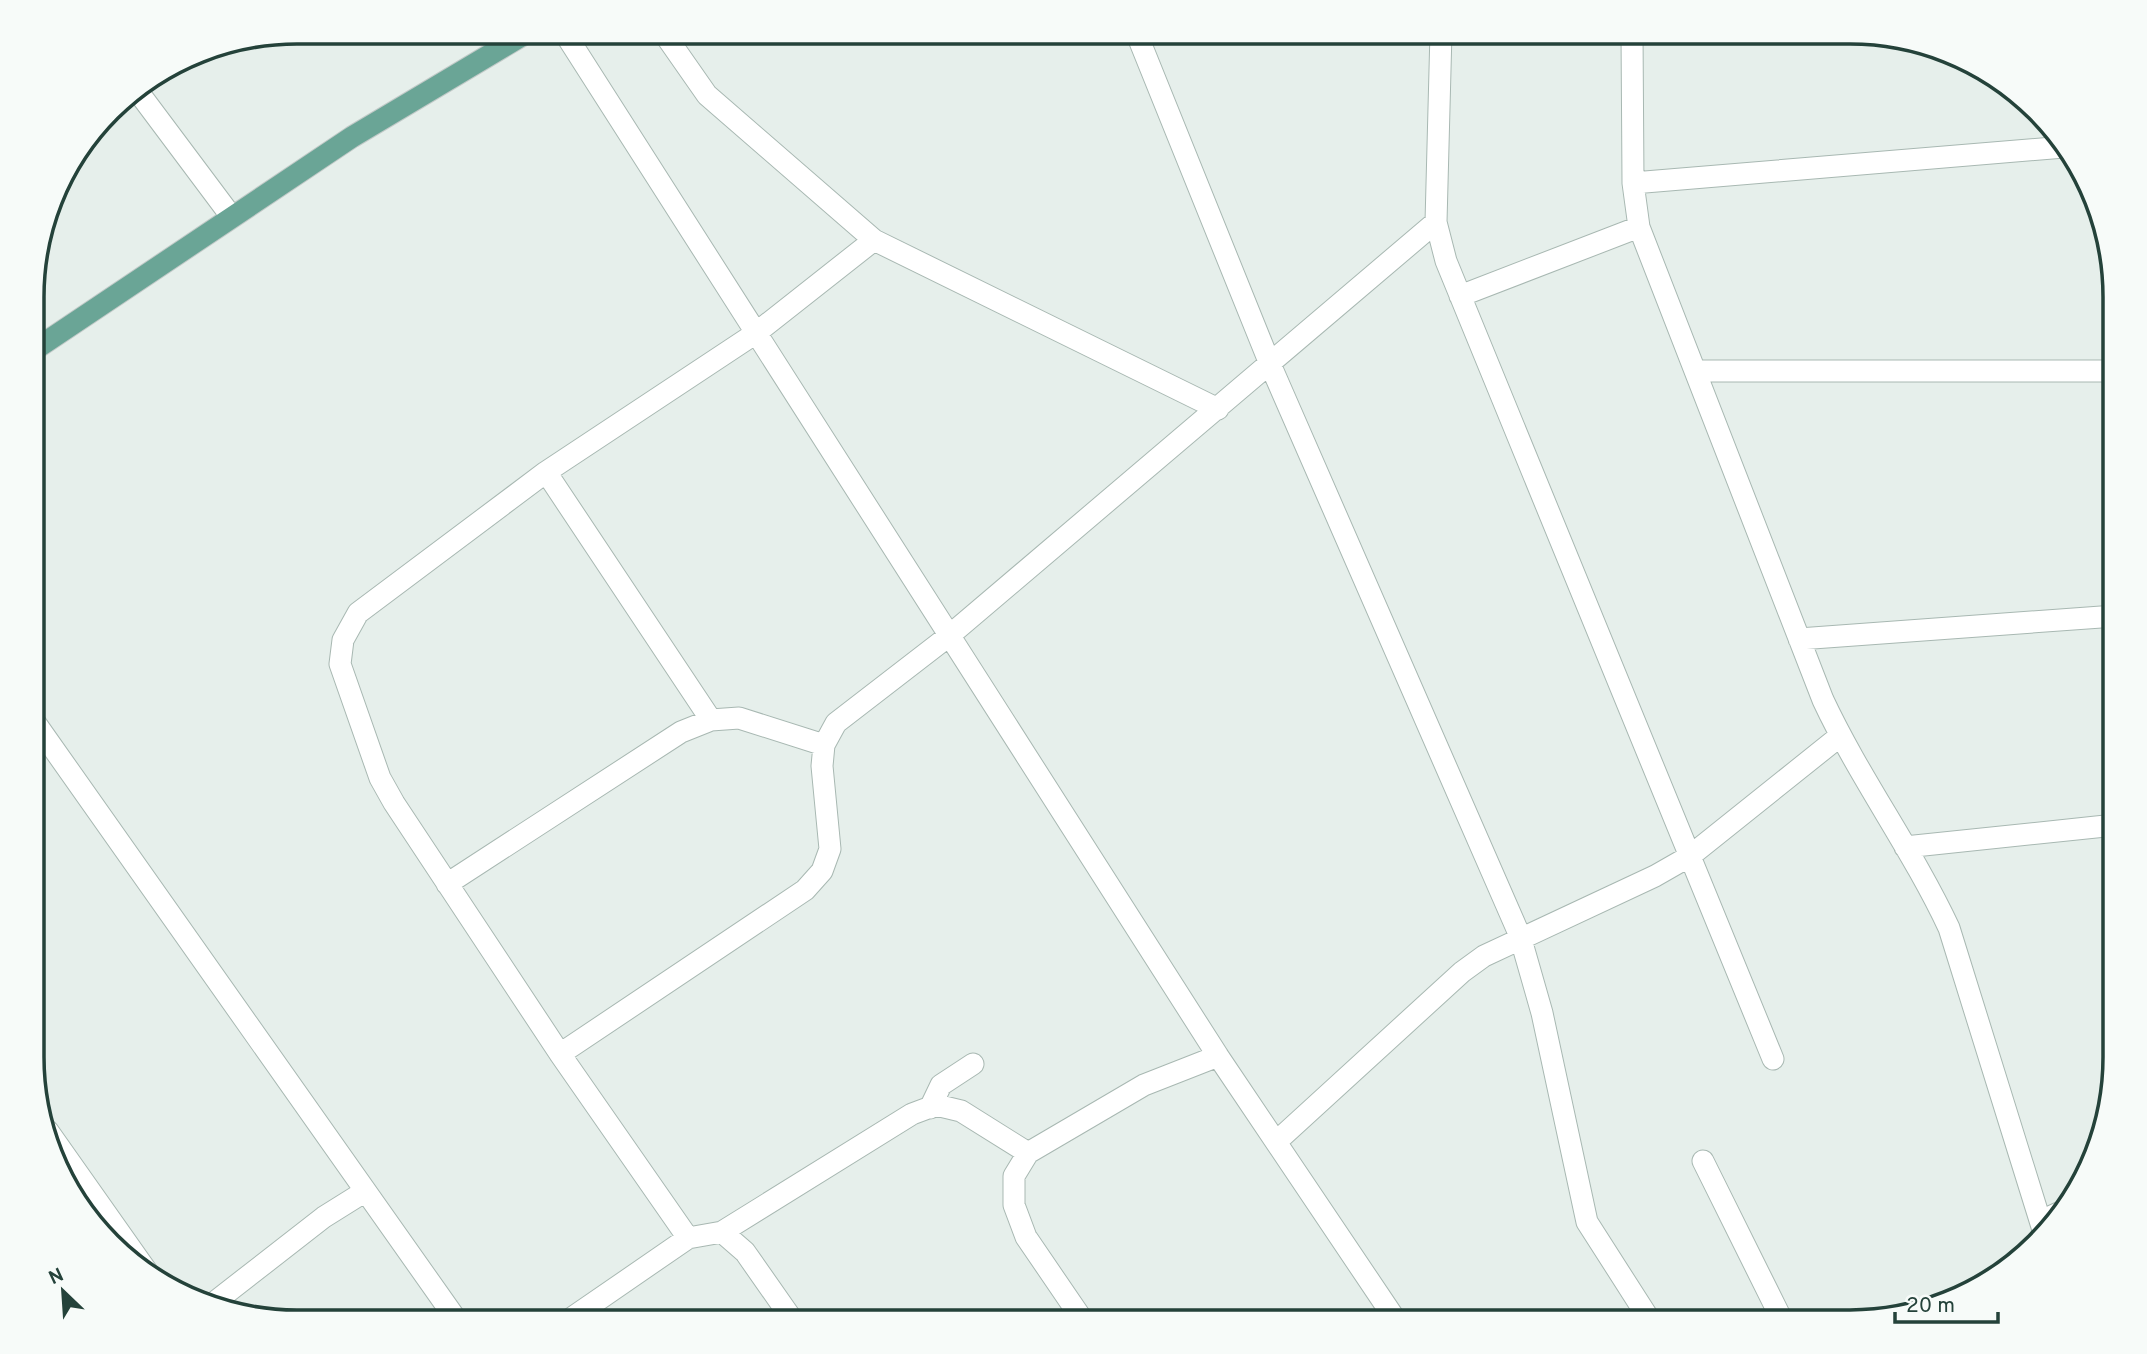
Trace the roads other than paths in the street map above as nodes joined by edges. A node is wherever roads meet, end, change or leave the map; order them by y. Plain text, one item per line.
1 (508, 44) edge
2 (572, 44) edge
3 (671, 44) edge
4 (1141, 44) edge
5 (1441, 44) edge
6 (1632, 44) edge
7 (142, 97) edge
8 (2055, 148) edge
9 (1633, 183) junction
10 (231, 216) junction
11 (1436, 222) junction
12 (1639, 227) junction
13 (874, 240) junction
14 (1460, 296) junction
15 (756, 333) junction
16 (44, 343) edge
17 (1270, 364) junction
18 (1696, 371) junction
19 (2103, 371) edge
20 (1219, 409) junction
21 (546, 472) junction
22 (2103, 616) edge
23 (950, 635) junction
24 (1799, 639) junction
25 (711, 720) junction
26 (44, 735) edge
27 (1840, 736) junction
28 (824, 746) junction
29 (2103, 826) edge
30 (1905, 847) junction
31 (1690, 856) junction
32 (447, 884) junction
33 (1520, 936) junction
34 (560, 1054) junction
35 (1218, 1056) junction
36 (1773, 1059) dead end
37 (973, 1064) dead end
38 (930, 1108) junction
39 (1276, 1142) junction
40 (61, 1148) edge
41 (1028, 1153) junction
42 (1703, 1161) dead end
43 (364, 1192) junction
44 (2041, 1223) edge
45 (722, 1232) junction
46 (688, 1238) junction
47 (130, 1247) edge
48 (221, 1299) edge
49 (449, 1310) edge
50 (583, 1310) edge
51 (786, 1310) edge
52 (1076, 1310) edge
53 (1388, 1310) edge
54 (1643, 1310) edge
55 (1777, 1310) edge

1 - 10 main road
2 - 15 street
3 - 13 street
4 - 17 street
5 - 11 street
6 - 9 street
7 - 10 street
8 - 9 street
9 - 12 street
10 - 16 main road
11 - 14 street
11 - 17 street
12 - 14 street
12 - 18 street
13 - 15 street
13 - 20 street
14 - 31 street
15 - 21 street
15 - 23 street
17 - 20 street
17 - 33 street
18 - 19 street
18 - 24 street
20 - 23 street
21 - 25 street
21 - 32 street
22 - 24 street
23 - 28 street
23 - 35 street
24 - 27 street
25 - 28 street
25 - 32 street
26 - 43 street
27 - 30 street
27 - 31 street
28 - 34 street
29 - 30 street
30 - 44 street
31 - 33 street
31 - 36 street
32 - 34 street
33 - 39 street
33 - 54 street
34 - 46 street
35 - 39 street
35 - 41 street
37 - 38 street
38 - 41 street
38 - 45 street
39 - 53 street
40 - 47 street
41 - 52 street
42 - 55 street
43 - 48 street
43 - 49 street
45 - 46 street
45 - 51 street
46 - 50 street

